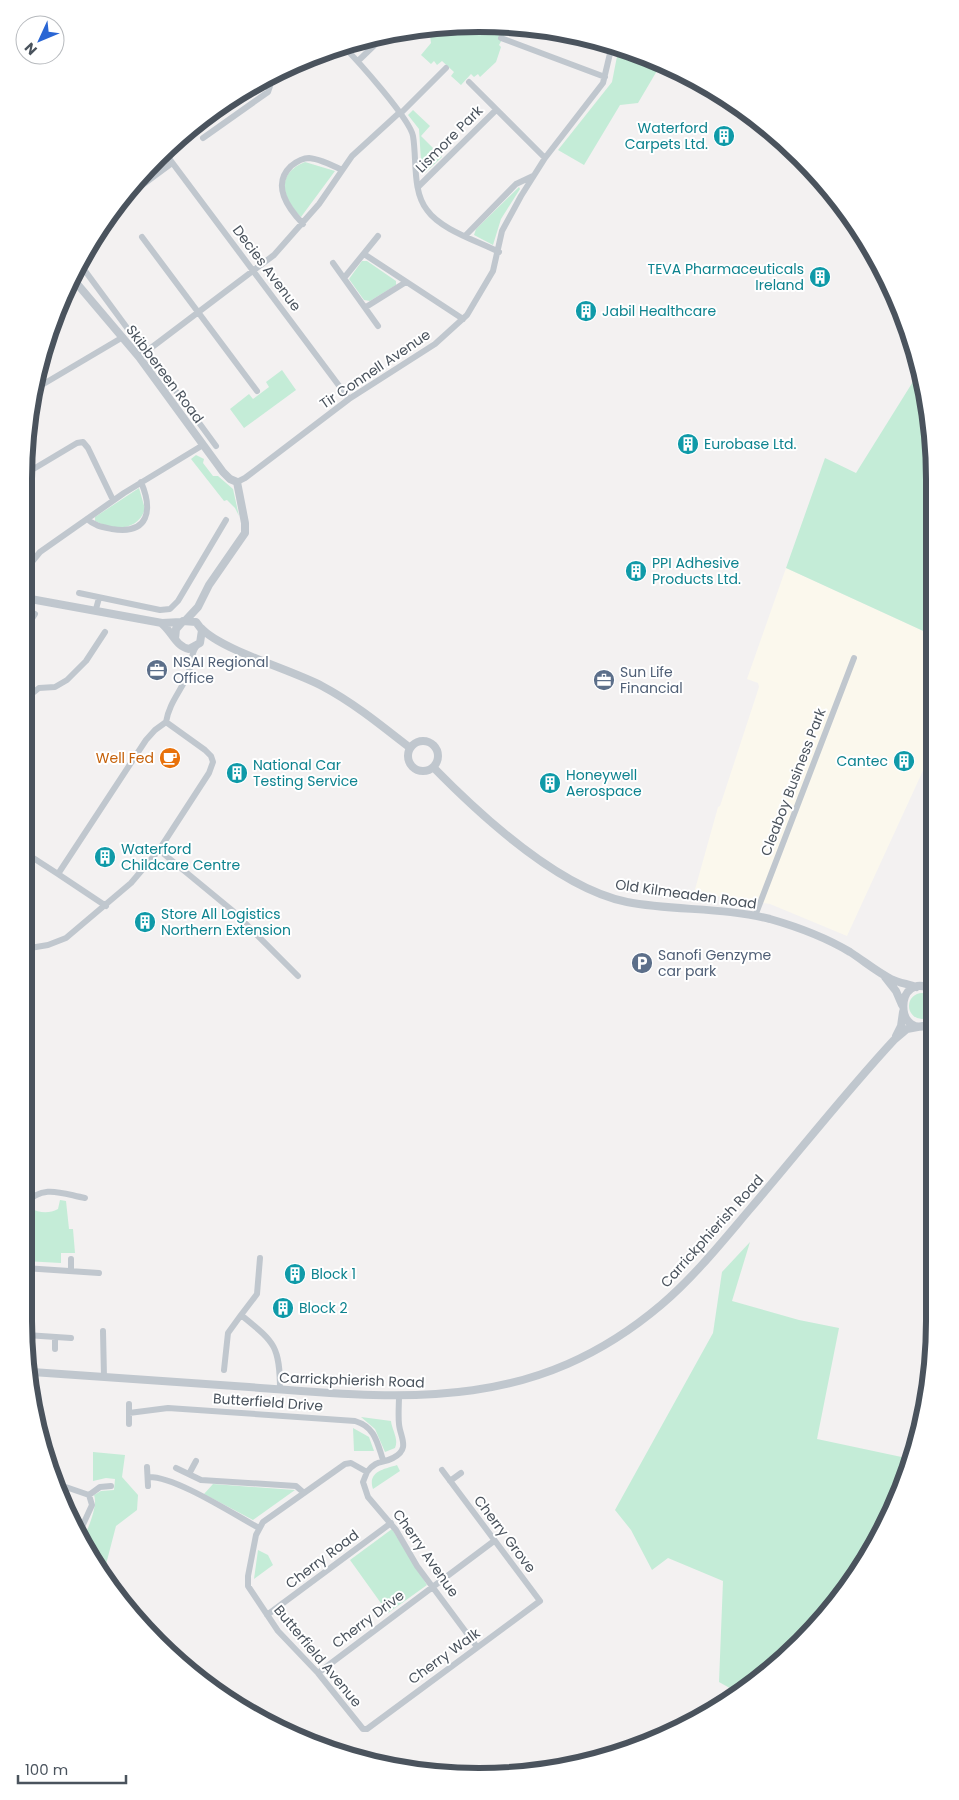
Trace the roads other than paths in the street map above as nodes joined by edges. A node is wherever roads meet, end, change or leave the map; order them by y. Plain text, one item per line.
1 (501, 38) dead end
2 (374, 45) edge
3 (349, 52) edge
4 (610, 52) edge
5 (358, 61) junction
6 (446, 68) dead end
7 (605, 77) junction
8 (469, 82) dead end
9 (270, 85) edge
10 (496, 110) junction
11 (400, 114) junction
12 (203, 138) dead end
13 (168, 158) edge
14 (545, 158) junction
15 (172, 163) junction
16 (342, 170) junction
17 (533, 176) junction
18 (144, 183) edge
19 (419, 186) junction
20 (303, 224) junction
21 (378, 236) dead end
22 (465, 236) junction
23 (142, 237) dead end
24 (499, 252) junction
25 (364, 254) junction
26 (333, 264) dead end
27 (85, 270) edge
28 (254, 271) junction
29 (344, 278) junction
30 (406, 282) junction
31 (78, 284) edge
32 (105, 298) junction
33 (96, 305) junction
34 (366, 308) junction
35 (199, 313) junction
36 (463, 319) junction
37 (378, 326) dead end
38 (123, 338) junction
39 (136, 340) dead end
40 (139, 357) junction
41 (156, 364) dead end
42 (43, 384) edge
43 (257, 391) dead end
44 (349, 399) junction
45 (184, 402) junction
46 (176, 408) junction
47 (203, 445) junction
48 (216, 446) dead end
49 (32, 470) edge
50 (141, 482) junction
51 (237, 482) junction
52 (113, 500) junction
53 (87, 519) junction
54 (226, 520) dead end
55 (32, 562) edge
56 (79, 593) dead end
57 (98, 598) junction
58 (32, 599) edge
59 (198, 607) junction
60 (96, 610) junction
61 (35, 614) dead end
62 (32, 618) edge
63 (159, 622) junction
64 (183, 622) junction
65 (201, 627) junction
66 (105, 632) dead end
67 (218, 642) junction
68 (178, 643) junction
69 (197, 646) junction
70 (854, 658) dead end
71 (190, 666) junction
72 (32, 694) edge
73 (166, 722) junction
74 (410, 748) junction
75 (433, 767) junction
76 (159, 850) junction
77 (32, 857) edge
78 (58, 874) junction
79 (106, 906) junction
80 (755, 916) junction
81 (32, 947) edge
82 (877, 970) junction
83 (298, 976) dead end
84 (926, 986) edge
85 (916, 987) junction
86 (903, 1008) junction
87 (926, 1024) edge
88 (926, 1026) edge
89 (891, 1043) junction
90 (32, 1196) edge
91 (85, 1198) dead end
92 (260, 1258) dead end
93 (71, 1259) dead end
94 (32, 1268) edge
95 (72, 1270) junction
96 (99, 1273) dead end
97 (241, 1315) junction
98 (103, 1332) dead end
99 (33, 1335) edge
100 (55, 1337) junction
101 (71, 1338) dead end
102 (56, 1349) dead end
103 (224, 1370) dead end
104 (35, 1372) edge
105 (104, 1377) junction
106 (280, 1390) junction
107 (399, 1396) junction
108 (129, 1404) dead end
109 (129, 1413) junction
110 (129, 1424) dead end
111 (383, 1460) junction
112 (196, 1461) dead end
113 (147, 1467) dead end
114 (176, 1468) dead end
115 (442, 1470) dead end
116 (367, 1472) junction
117 (461, 1473) dead end
118 (189, 1474) junction
119 (148, 1477) junction
120 (450, 1481) junction
121 (111, 1486) dead end
122 (148, 1486) dead end
123 (65, 1487) edge
124 (304, 1493) junction
125 (89, 1495) junction
126 (391, 1523) junction
127 (83, 1525) edge
128 (259, 1528) junction
129 (494, 1541) junction
130 (434, 1586) junction
131 (540, 1601) joint
132 (267, 1615) junction
133 (477, 1648) junction
134 (318, 1673) junction
135 (363, 1729) joint

1 - 7 street
2 - 5 street
3 - 5 street, Lismore Park
4 - 7 street
5 - 11 street, Lismore Park
6 - 11 street
7 - 14 street
8 - 10 street, Lismore Park
9 - 12 street
10 - 14 street, Lismore Park
10 - 19 street, Lismore Park
11 - 16 street
11 - 19 street, Lismore Park
13 - 15 street, Decies Avenue
14 - 17 street
15 - 18 street
15 - 28 street, Decies Avenue
16 - 20 street
16 - 20 street
17 - 22 street
17 - 24 street
19 - 22 street, Lismore Park
20 - 28 street
21 - 25 street
22 - 24 street, Lismore Park
23 - 35 street
24 - 36 street, Tir Connell Avenue
25 - 29 street
25 - 30 street
26 - 29 street
27 - 32 street, Skibbereen Road
28 - 35 street
28 - 44 street, Decies Avenue
29 - 34 street
30 - 34 street
30 - 36 street
31 - 33 street, Skibbereen Road
32 - 33 street
32 - 39 street, Skibbereen Road
33 - 38 street, Skibbereen Road
34 - 37 street
35 - 40 street
35 - 43 street
36 - 44 street, Tir Connell Avenue
38 - 40 street, Skibbereen Road
38 - 42 street
40 - 46 street, Skibbereen Road
41 - 45 street, Skibbereen Road
44 - 51 street, Tir Connell Avenue
45 - 46 street
45 - 48 street, Skibbereen Road
46 - 47 street, Skibbereen Road
47 - 50 street
47 - 51 street, Skibbereen Road
49 - 52 street
50 - 52 street
50 - 53 street
51 - 59 street
52 - 53 street
53 - 55 street
54 - 57 street
56 - 57 street
57 - 60 street
58 - 60 street
59 - 64 street
59 - 65 street
60 - 63 street
61 - 62 street
63 - 64 street
63 - 68 street
64 - 65 street
64 - 68 street
65 - 67 street
65 - 69 street
66 - 72 street
67 - 69 street
67 - 74 street
68 - 69 street
68 - 71 street
69 - 71 street
70 - 80 street, Cleaboy Business Park
71 - 73 street
73 - 76 street
73 - 78 street
74 - 75 street
74 - 75 street
75 - 80 street, Old Kilmeaden Road
76 - 79 street
76 - 83 street
77 - 78 street
78 - 79 street
79 - 81 street
80 - 82 street, Old Kilmeaden Road
82 - 85 street, Old Kilmeaden Road
82 - 86 street, Old Kilmeaden Road
84 - 85 street, Old Kilmeaden Road
85 - 86 street
86 - 87 street
86 - 89 street, Carrickphierish Road
88 - 89 street, Carrickphierish Road
89 - 107 street, Carrickphierish Road
90 - 91 street
92 - 97 street
93 - 95 street
94 - 95 street
95 - 96 street
97 - 103 street
97 - 106 street
98 - 105 street
99 - 100 street
100 - 101 street
100 - 102 street
104 - 105 street, Carrickphierish Road
105 - 106 street, Carrickphierish Road
106 - 107 street, Carrickphierish Road
107 - 111 street
108 - 109 street
109 - 110 street
109 - 111 street, Butterfield Drive
111 - 116 street
112 - 118 street
113 - 119 street
114 - 118 street
115 - 120 street, Cherry Grove
116 - 124 street
116 - 126 street, Cherry Avenue
117 - 120 street
118 - 124 street
119 - 122 street
119 - 128 street
120 - 129 street, Cherry Grove
121 - 125 street
123 - 125 street
124 - 128 street
125 - 127 street
126 - 130 street, Cherry Avenue
126 - 132 street, Cherry Road
128 - 132 street, Butterfield Avenue
129 - 130 street, Cherry Drive
129 - 131 street, Cherry Grove
130 - 133 street, Cherry Avenue
130 - 134 street, Cherry Drive
131 - 133 street, Cherry Walk
132 - 134 street, Butterfield Avenue
133 - 135 street, Cherry Walk
134 - 135 street, Butterfield Avenue

